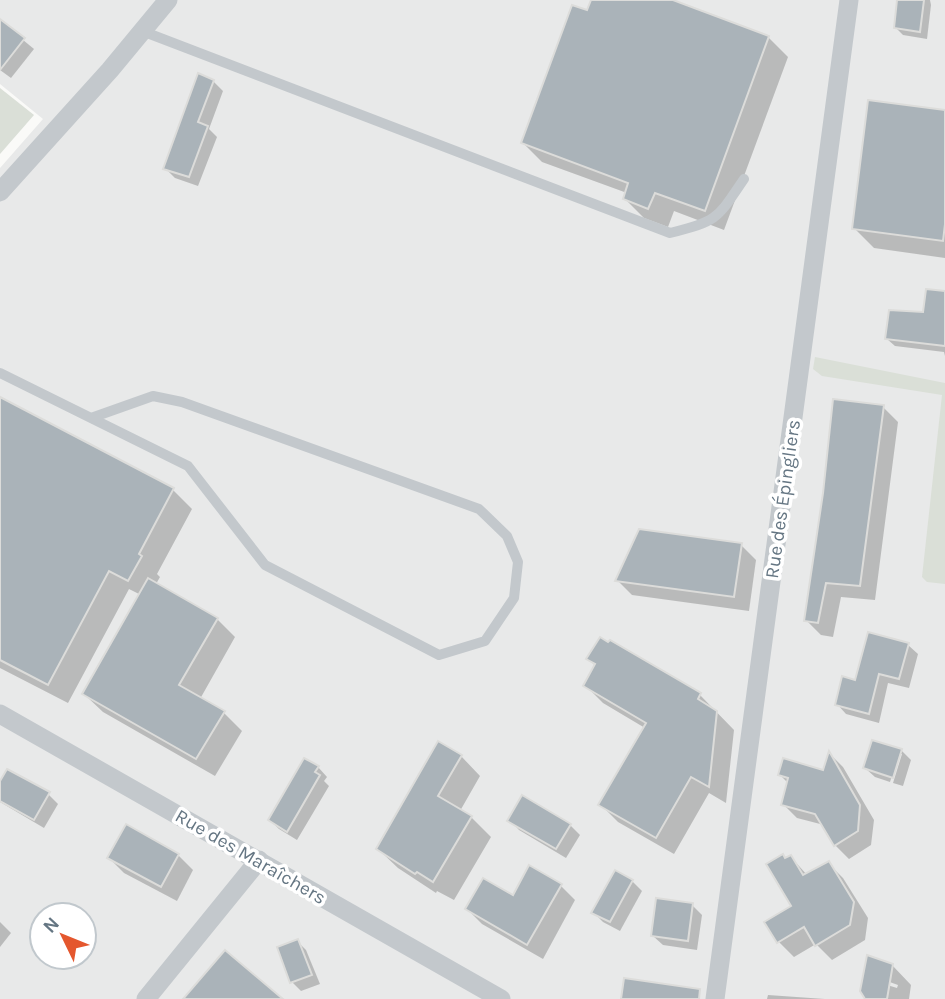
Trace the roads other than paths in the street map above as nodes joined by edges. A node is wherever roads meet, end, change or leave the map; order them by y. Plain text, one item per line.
1 (168, 0) edge
2 (849, 0) edge
3 (142, 32) junction
4 (744, 179) dead end
5 (0, 192) edge
6 (0, 373) edge
7 (91, 418) junction
8 (0, 714) edge
9 (259, 860) junction
10 (146, 999) edge
11 (501, 999) edge
12 (715, 999) edge

1 - 3 street
2 - 12 street, Rue des Épingliers
3 - 4 lane
3 - 5 street
6 - 7 lane
7 - 7 lane
8 - 9 street, Rue des Maraîchers
9 - 10 street
9 - 11 street, Rue des Maraîchers

